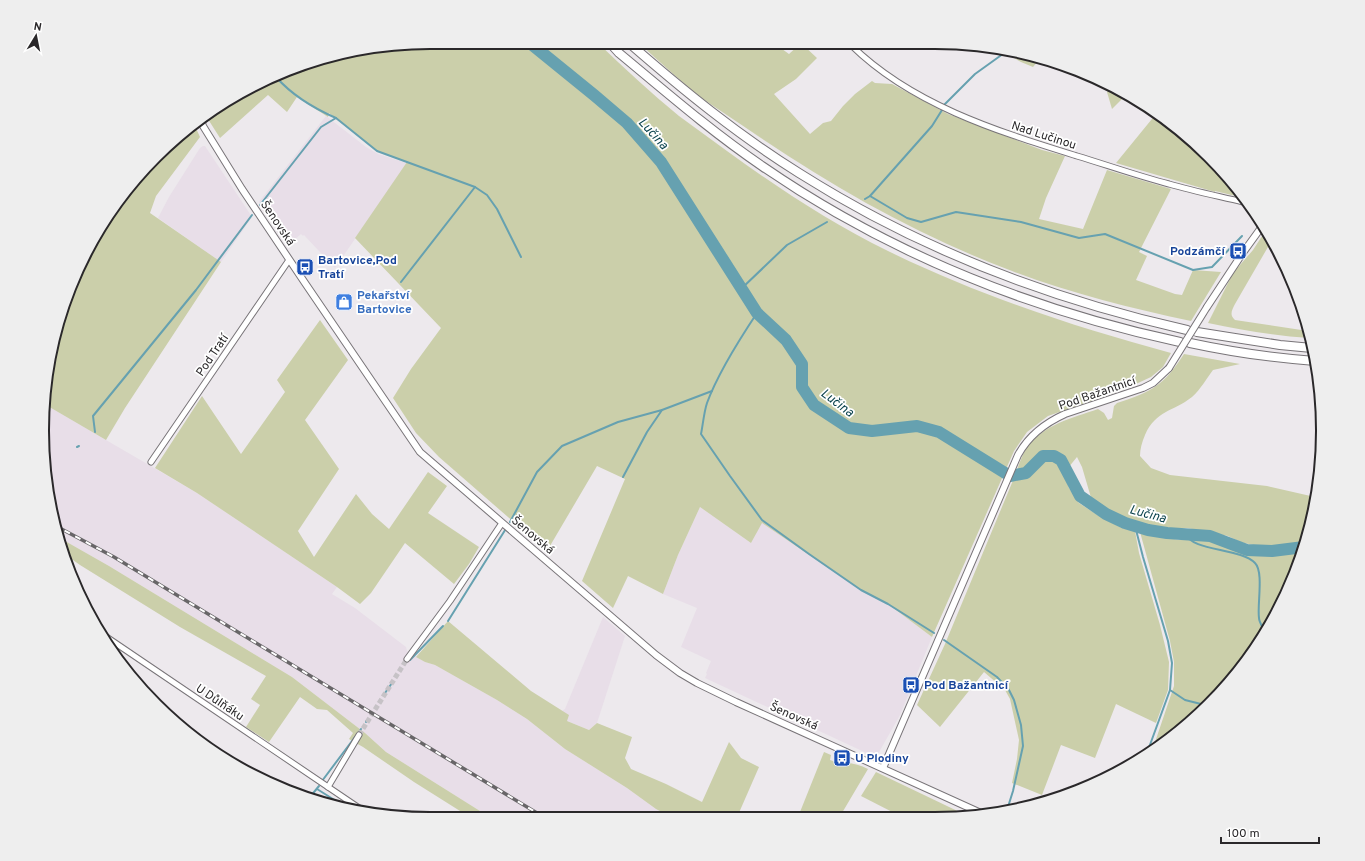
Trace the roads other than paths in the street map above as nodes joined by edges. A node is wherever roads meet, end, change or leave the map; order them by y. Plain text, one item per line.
1 (617, 49) edge
2 (636, 49) edge
3 (856, 49) edge
4 (203, 124) edge
5 (1239, 201) edge
6 (1259, 230) edge
7 (289, 260) junction
8 (1188, 330) dead end
9 (1197, 332) dead end
10 (1180, 342) dead end
11 (1190, 344) dead end
12 (1307, 347) edge
13 (1310, 361) edge
14 (151, 462) dead end
15 (502, 524) junction
16 (112, 641) edge
17 (407, 659) tunnel mouth
18 (359, 735) tunnel mouth
19 (883, 768) junction
20 (328, 787) junction
21 (354, 804) edge
22 (974, 810) edge

1 - 10 highway
2 - 8 highway
3 - 5 street, Nad Lučinou
4 - 7 street, Šenovská
6 - 19 street, Pod Bažantnicí, bridge
7 - 14 street, Pod Tratí
7 - 15 street, Šenovská
9 - 12 highway
11 - 13 highway
15 - 17 street
15 - 19 street, Šenovská
16 - 20 street, U Důlňáku
18 - 20 street
19 - 22 street, Šenovská
20 - 21 street, U Důlňáku

